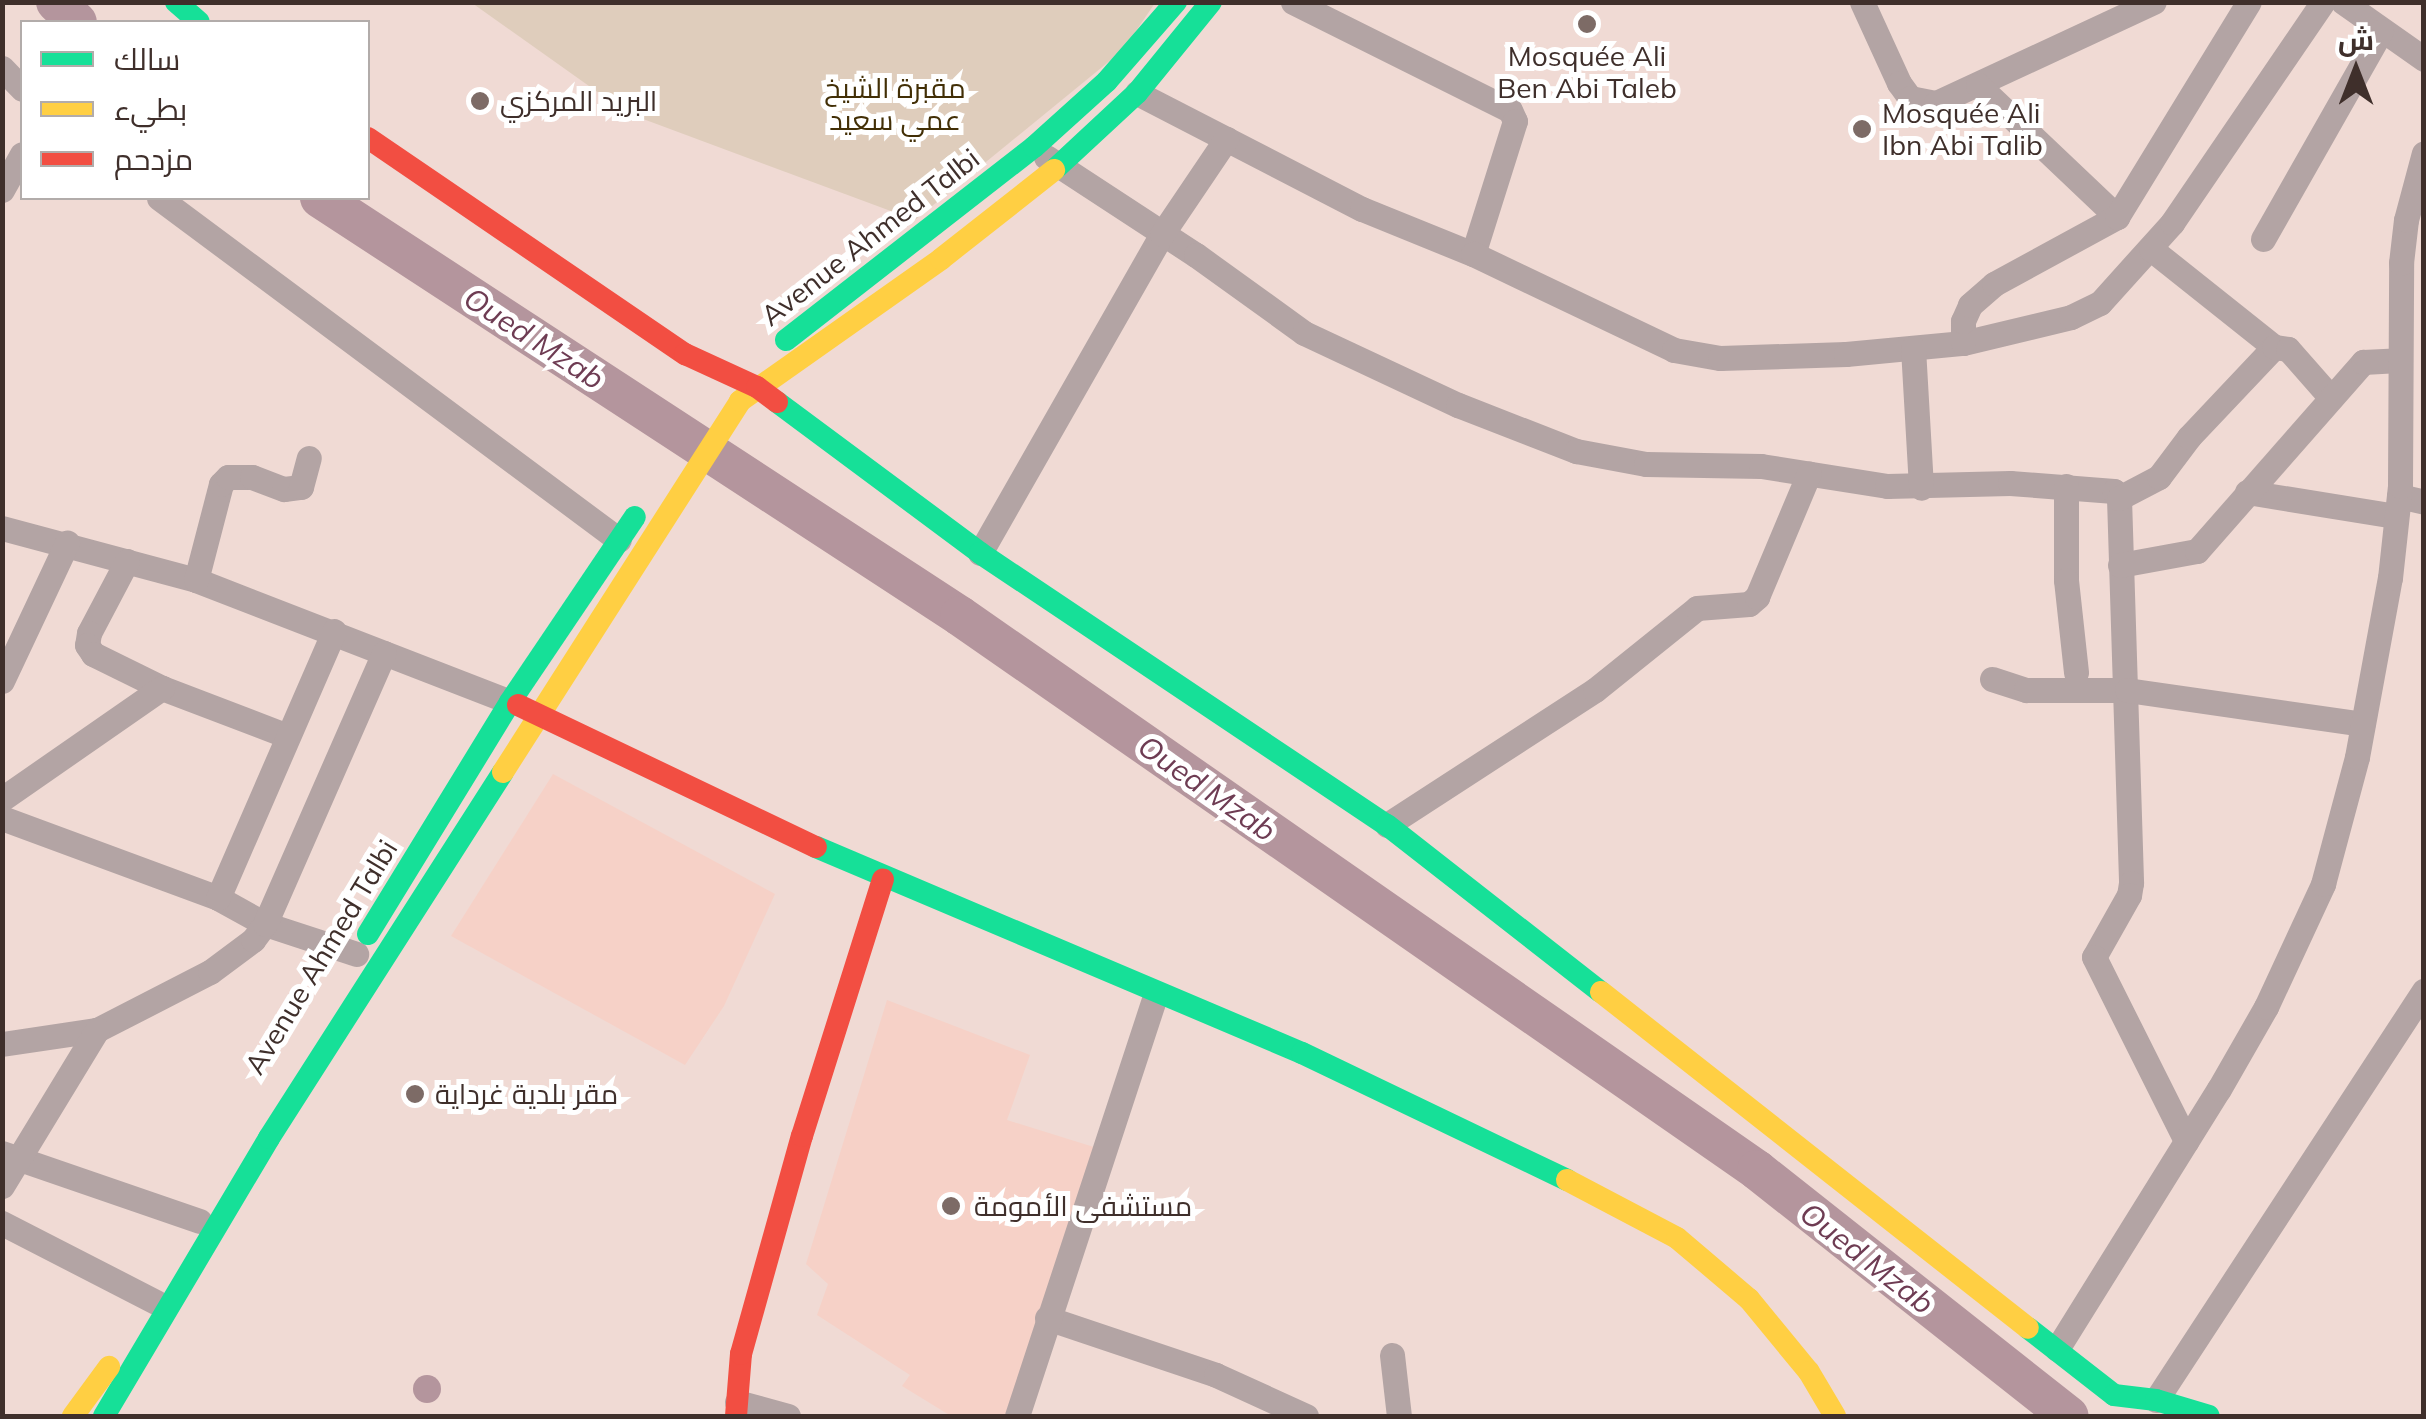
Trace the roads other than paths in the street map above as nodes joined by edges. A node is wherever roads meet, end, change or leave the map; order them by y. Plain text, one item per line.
1 (176, 2) edge
2 (1176, 2) edge
3 (1212, 2) edge
4 (1294, 2) edge
5 (1862, 2) edge
6 (2154, 2) edge
7 (2249, 2) edge
8 (2322, 2) edge
9 (2343, 2) edge
10 (197, 20) edge
11 (2381, 31) junction
12 (2424, 59) edge
13 (2, 68) edge
14 (1978, 85) junction
15 (20, 87) edge
16 (1137, 94) junction
17 (370, 139) edge
18 (1226, 139) junction
19 (1034, 148) junction
20 (2424, 153) edge
21 (20, 158) edge
22 (1058, 166) junction
23 (2, 190) edge
24 (162, 200) edge
25 (2118, 216) junction
26 (1162, 234) junction
27 (2263, 239) dead end
28 (2152, 249) junction
29 (1473, 254) junction
30 (1962, 343) junction
31 (2274, 347) junction
32 (1913, 348) junction
33 (2399, 360) junction
34 (740, 389) junction
35 (2331, 398) junction
36 (309, 458) dead end
37 (1809, 473) junction
38 (2066, 486) junction
39 (1922, 488) junction
40 (2247, 492) junction
41 (2119, 498) junction
42 (2406, 504) edge
43 (2, 528) edge
44 (630, 539) junction
45 (67, 543) junction
46 (980, 553) junction
47 (127, 561) junction
48 (2120, 564) junction
49 (196, 580) junction
50 (334, 631) junction
51 (384, 653) junction
52 (2076, 672) dead end
53 (1992, 679) dead end
54 (2, 681) edge
55 (162, 688) junction
56 (2126, 690) junction
57 (510, 702) junction
58 (538, 715) junction
59 (2363, 724) junction
60 (285, 735) junction
61 (2, 799) edge
62 (2, 818) edge
63 (1387, 825) junction
64 (883, 879) junction
65 (218, 898) junction
66 (265, 924) junction
67 (347, 971) junction
68 (2424, 990) edge
69 (1156, 993) junction
70 (97, 1030) junction
71 (2, 1044) edge
72 (2186, 1141) junction
73 (11, 1155) edge
74 (2, 1186) edge
75 (200, 1221) junction
76 (2, 1223) edge
77 (156, 1302) junction
78 (1048, 1318) junction
79 (2057, 1348) junction
80 (1392, 1355) dead end
81 (2114, 1394) junction
82 (2156, 1400) junction
83 (737, 1409) edge
84 (74, 1416) edge
85 (104, 1416) edge
86 (788, 1416) edge
87 (1017, 1416) edge
88 (1306, 1416) edge
89 (1398, 1416) edge
90 (1835, 1416) edge
91 (2130, 1416) edge
92 (2209, 1416) edge

1 - 10 main road
2 - 19 main road, Avenue Ahmed Talbi
3 - 16 main road
4 - 29 street
5 - 14 street
6 - 14 street
7 - 25 street
8 - 28 street
9 - 11 street
11 - 12 street
11 - 27 street
13 - 15 street
14 - 25 street
16 - 18 street
16 - 22 main road
17 - 34 main road
18 - 26 street
18 - 29 street
19 - 22 street
19 - 34 main road, Avenue Ahmed Talbi
20 - 33 street
21 - 23 street
22 - 26 street
22 - 34 main road
24 - 44 street
25 - 30 street
26 - 37 street
26 - 46 street
28 - 30 street
28 - 31 street
29 - 32 street
30 - 32 street
31 - 35 street
31 - 41 street
32 - 39 street
33 - 35 street
33 - 42 street
34 - 44 main road
34 - 44 main road
34 - 46 main road
35 - 40 street
36 - 49 street
37 - 39 street
37 - 63 street
38 - 39 street
38 - 41 street
38 - 52 street
40 - 42 street
40 - 48 street
41 - 48 street
42 - 59 street
43 - 45 street
44 - 57 main road, Avenue Ahmed Talbi
44 - 58 main road
45 - 47 street
45 - 54 street
46 - 63 main road
47 - 49 street
47 - 55 street
48 - 56 street
49 - 50 street
50 - 51 street
50 - 60 street
51 - 57 street
51 - 66 street
53 - 56 street
55 - 60 street
55 - 61 street
56 - 59 street
56 - 72 street
57 - 58 main road
57 - 67 main road, Avenue Ahmed Talbi
58 - 64 main road
58 - 85 main road
59 - 72 street
60 - 65 street
62 - 65 street
63 - 79 main road
64 - 69 main road
64 - 83 main road
65 - 66 street
66 - 67 street
66 - 70 street
67 - 75 main road, Avenue Ahmed Talbi
68 - 82 street
69 - 78 street
69 - 90 main road
70 - 71 street
70 - 73 street
72 - 79 street
73 - 74 street
73 - 75 street
75 - 77 main road, Avenue Ahmed Talbi
76 - 77 street
77 - 84 main road, Avenue Ahmed Talbi
78 - 87 street
78 - 88 street
79 - 81 main road
80 - 89 street
81 - 82 main road
81 - 91 main road
82 - 92 main road
83 - 86 street

